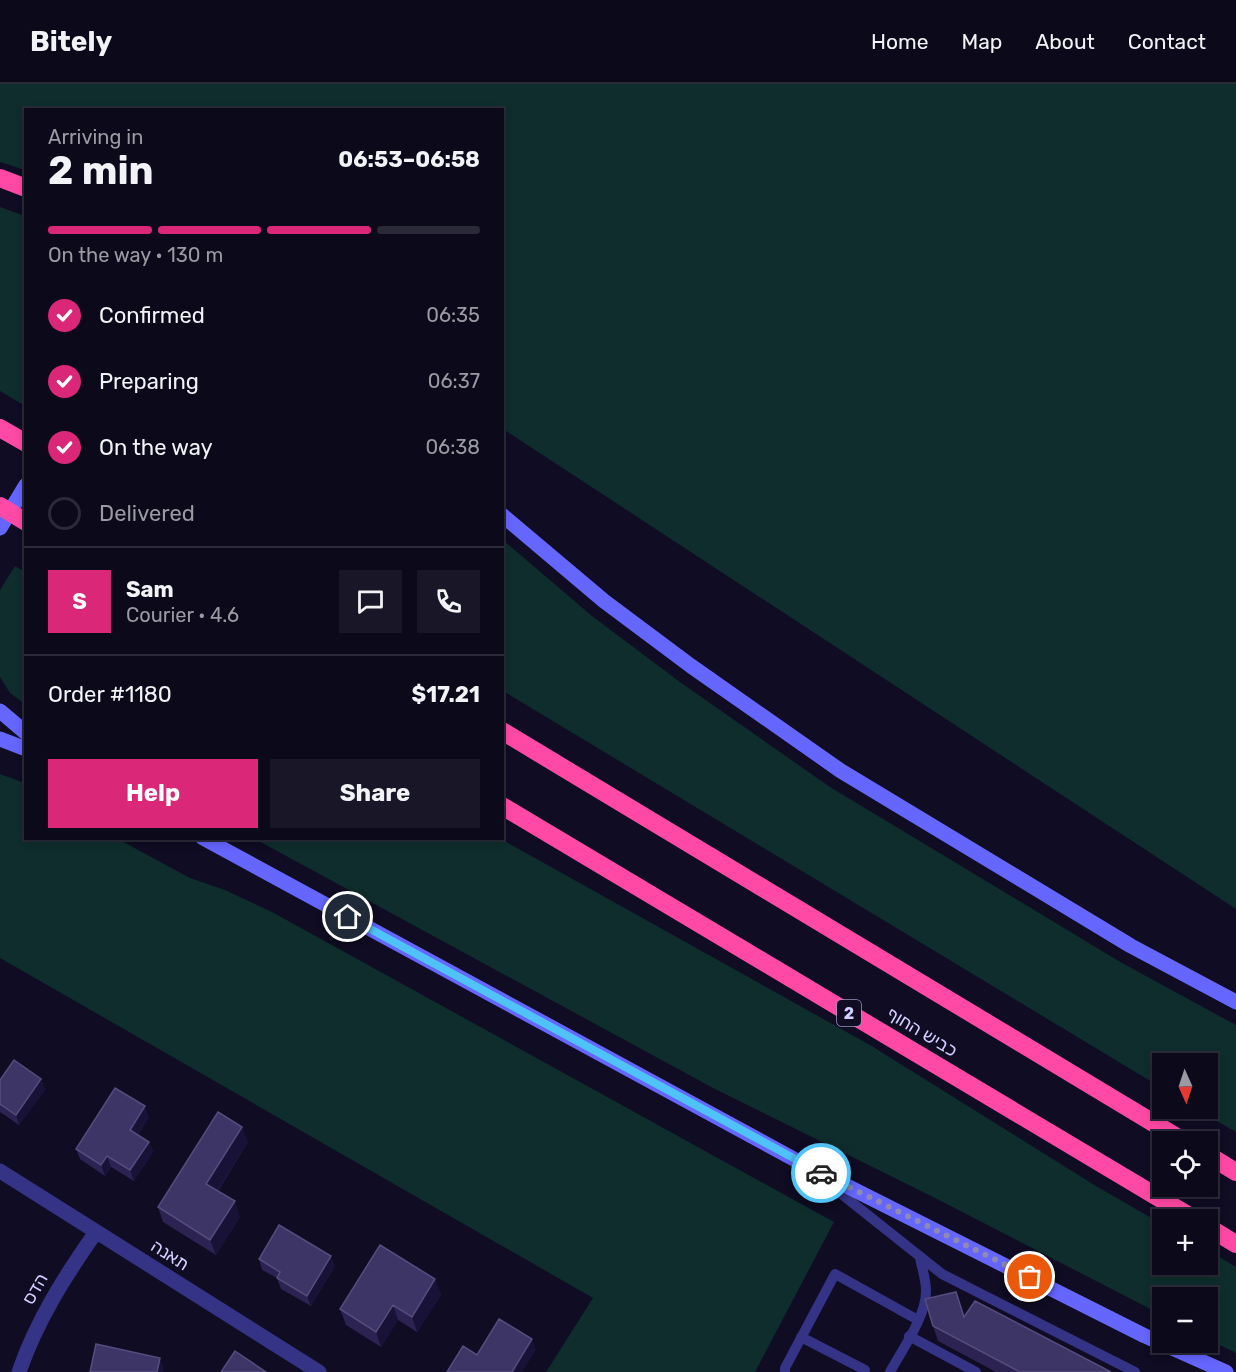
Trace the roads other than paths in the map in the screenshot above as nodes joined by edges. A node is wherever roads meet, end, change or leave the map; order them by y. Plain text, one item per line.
1 (0, 178) edge
2 (24, 187) edge
3 (0, 428) edge
4 (24, 442) edge
5 (24, 488) edge
6 (0, 506) edge
7 (504, 517) edge
8 (24, 521) edge
9 (0, 528) edge
10 (0, 711) edge
11 (504, 731) edge
12 (24, 732) edge
13 (0, 739) edge
14 (24, 748) edge
15 (504, 807) edge
16 (207, 840) edge
17 (1236, 1002) edge
18 (1167, 1131) edge
19 (1218, 1161) edge
20 (803, 1164) junction
21 (0, 1172) edge
22 (1236, 1172) edge
23 (1178, 1209) edge
24 (96, 1232) junction
25 (1218, 1233) edge
26 (1236, 1244) edge
27 (920, 1258) junction
28 (918, 1320) junction
29 (909, 1336) junction
30 (1145, 1336) junction
31 (801, 1337) junction
32 (865, 1370) dead end
33 (19, 1372) edge
34 (319, 1372) edge
35 (785, 1372) edge
36 (890, 1372) edge
37 (976, 1372) edge
38 (1136, 1372) edge
39 (1203, 1372) edge
40 (1226, 1372) edge

1 - 2 highway
3 - 4 highway
5 - 9 main road
6 - 8 highway
7 - 17 main road
10 - 12 main road
11 - 18 highway
13 - 14 main road
15 - 23 highway, כביש החוף / 2
16 - 20 main road
19 - 22 highway
20 - 27 lane
20 - 30 main road
21 - 24 street, תאנה
24 - 33 street, הדס
24 - 34 street, תאנה
25 - 26 highway
27 - 28 lane
27 - 38 lane
28 - 29 lane
28 - 31 lane
29 - 36 lane
29 - 37 lane
30 - 39 main road
30 - 40 main road
31 - 32 lane
31 - 35 lane

